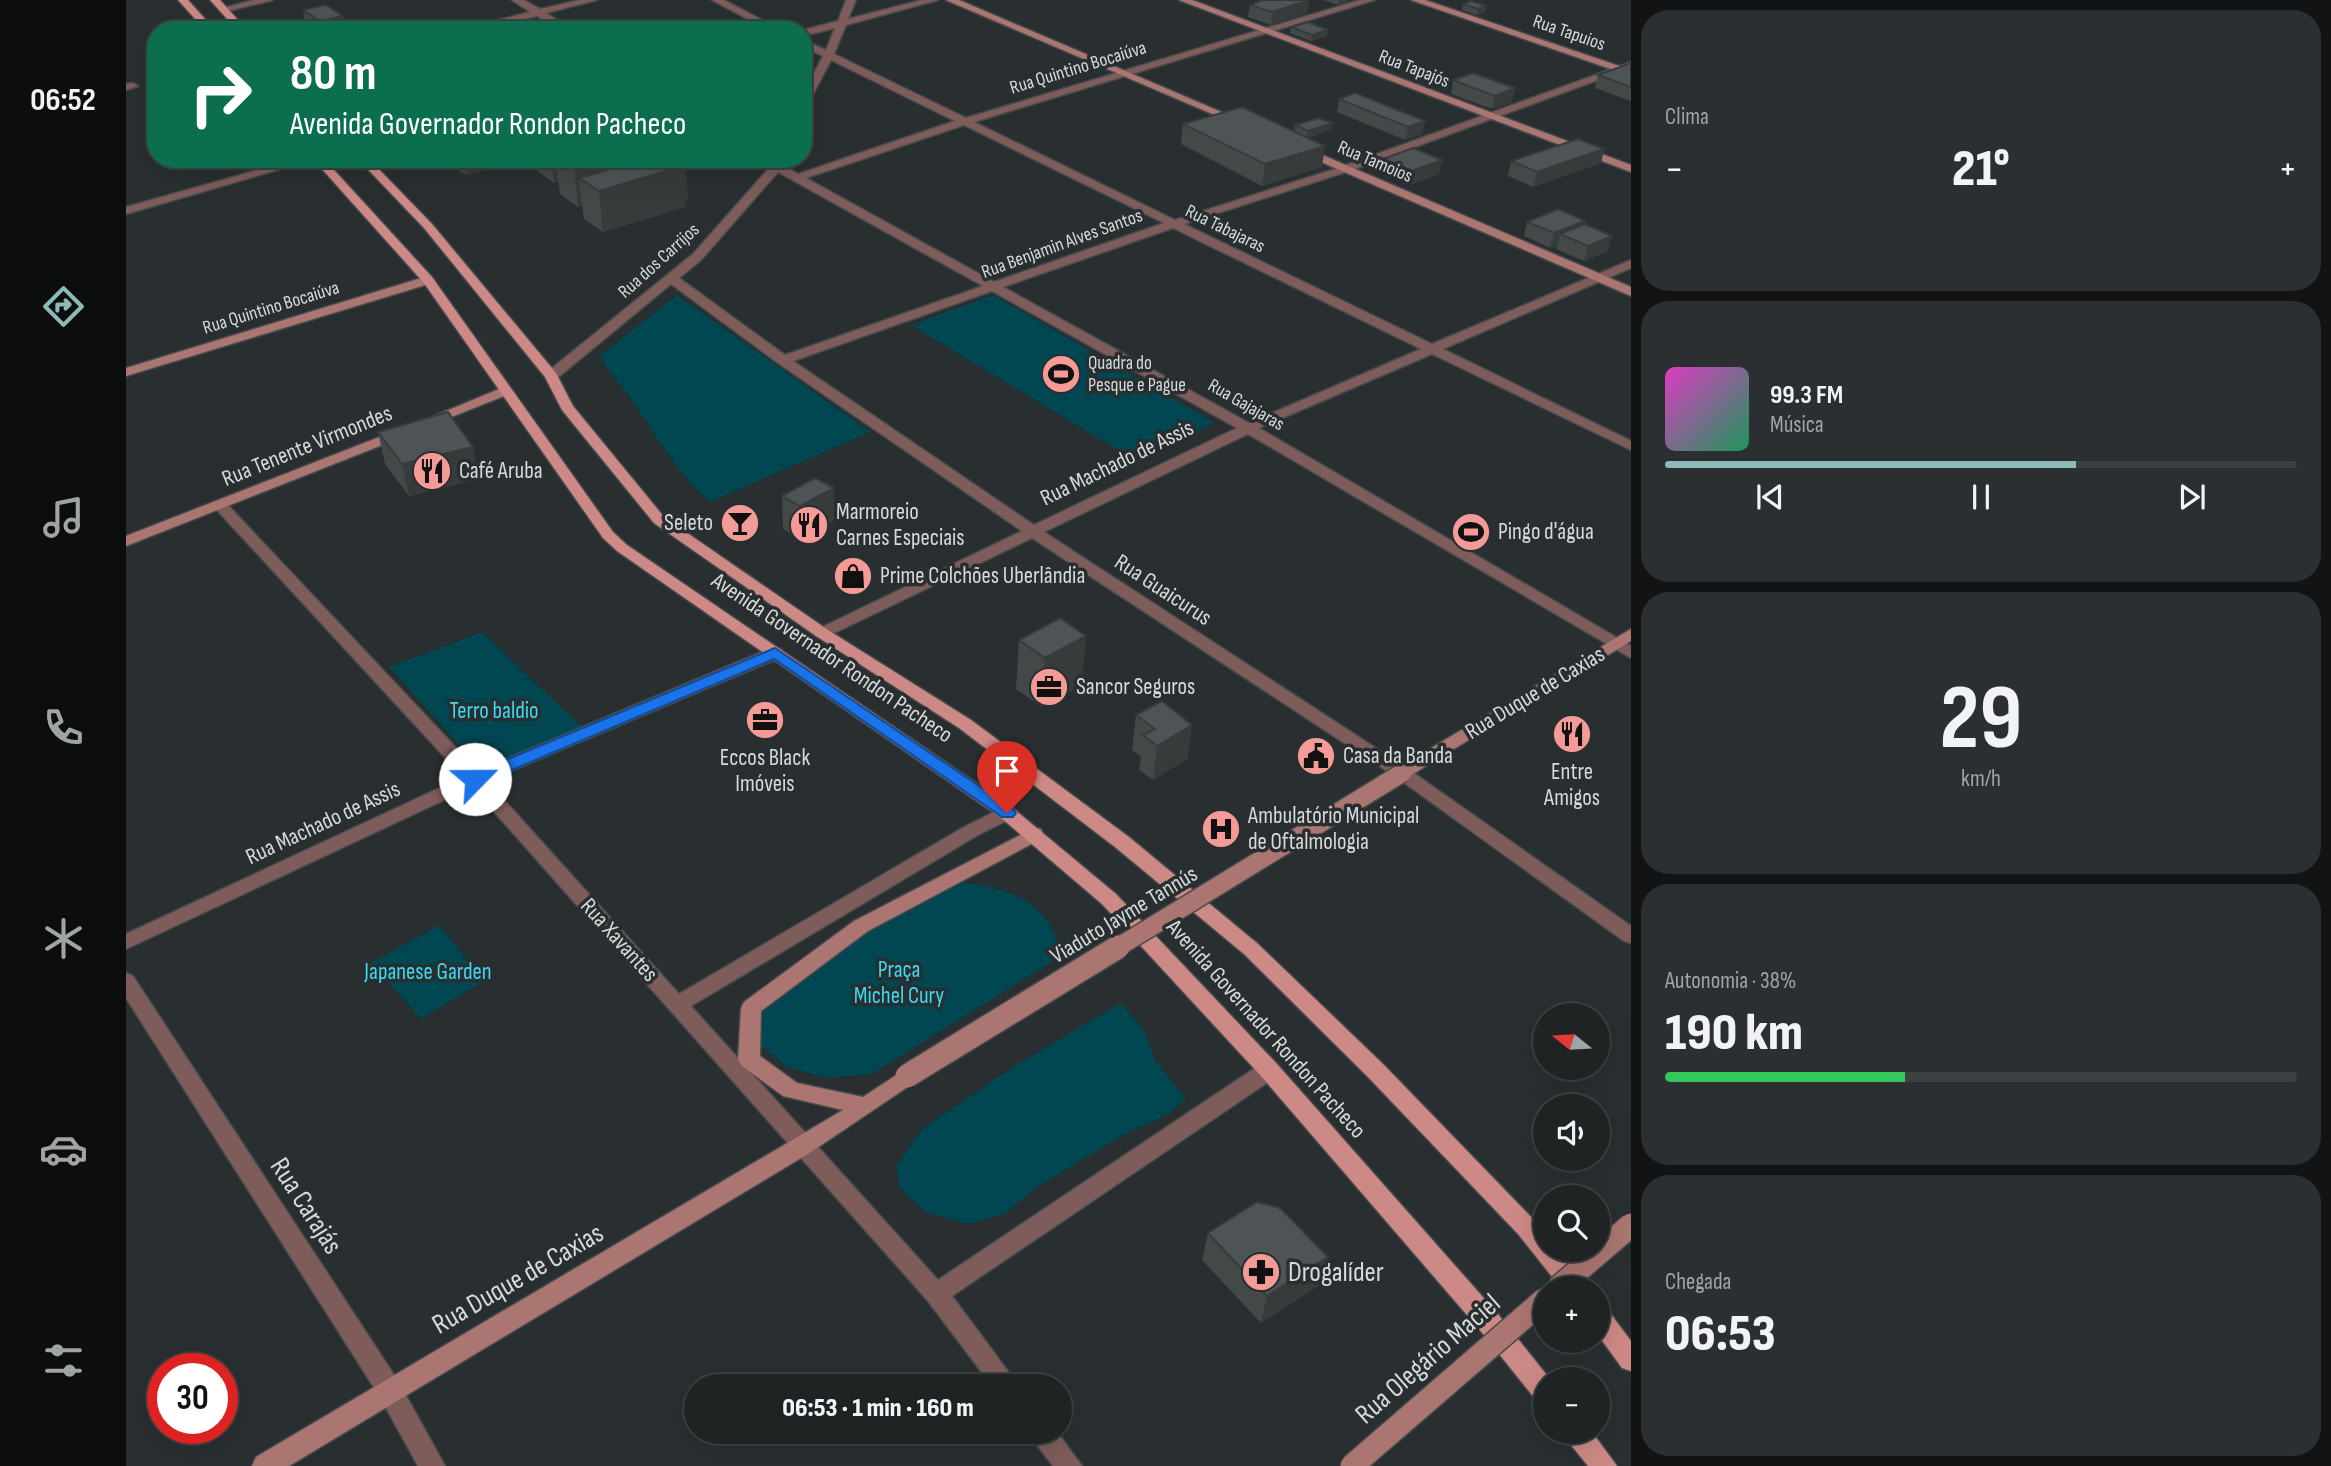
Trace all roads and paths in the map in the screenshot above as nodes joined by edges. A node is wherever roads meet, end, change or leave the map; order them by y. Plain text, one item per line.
1 (183, 0) edge
2 (215, 0) edge
3 (268, 0) edge
4 (517, 0) edge
5 (592, 0) edge
6 (717, 0) edge
7 (852, 0) edge
8 (933, 0) edge
9 (951, 0) edge
10 (1184, 0) edge
11 (1370, 0) edge
12 (1416, 0) edge
13 (224, 9) junction
14 (539, 12) junction
15 (202, 21) edge
16 (234, 21) edge
17 (501, 21) edge
18 (554, 21) edge
19 (758, 21) edge
20 (843, 23) junction
21 (812, 31) edge
22 (1265, 32) junction
23 (812, 47) edge
24 (829, 54) junction
25 (1627, 69) edge
26 (1125, 74) junction
27 (812, 87) edge
28 (1487, 116) junction
29 (967, 121) junction
30 (1257, 129) edge
31 (1291, 144) edge
32 (278, 168) edge
33 (326, 168) edge
34 (372, 168) edge
35 (774, 168) edge
36 (786, 168) edge
37 (1345, 169) junction
38 (1631, 169) edge
39 (799, 177) junction
40 (126, 211) edge
41 (1173, 223) junction
42 (1631, 264) edge
43 (1599, 278) junction
44 (672, 279) junction
45 (428, 280) junction
46 (995, 287) junction
47 (1631, 292) edge
48 (1433, 348) junction
49 (783, 360) junction
50 (126, 372) edge
51 (551, 376) junction
52 (504, 391) junction
53 (1248, 428) junction
54 (1631, 446) edge
55 (220, 505) junction
56 (1032, 531) junction
57 (126, 541) edge
58 (822, 634) junction
59 (1631, 634) edge
60 (1615, 643) junction
61 (775, 653) junction
62 (1631, 653) edge
63 (1402, 773) junction
64 (475, 779) junction
65 (1007, 813) junction
66 (1034, 834) junction
67 (1631, 936) edge
68 (126, 942) edge
69 (126, 981) edge
70 (677, 1005) junction
71 (1269, 1070) junction
72 (866, 1106) junction
73 (803, 1146) junction
74 (1631, 1224) edge
75 (1566, 1276) edge
76 (1572, 1276) edge
77 (936, 1294) junction
78 (1533, 1309) edge
79 (1610, 1333) edge
80 (1631, 1360) edge
81 (998, 1374) edge
82 (1533, 1377) edge
83 (389, 1390) junction
84 (1052, 1444) edge
85 (1586, 1444) edge
86 (265, 1466) edge
87 (432, 1466) edge
88 (1069, 1466) edge
89 (1352, 1466) edge
90 (1604, 1466) edge

1 - 15 main road
2 - 13 main road
3 - 13 street
4 - 14 street
5 - 14 street
6 - 19 street
7 - 20 street
8 - 20 street
9 - 26 street
10 - 22 street, Rua Tapajós
11 - 22 street, Rua Quintino Bocaiúva
12 - 25 street, Rua Tapuios
13 - 16 main road
14 - 17 street
14 - 18 street
20 - 21 street
20 - 24 street
22 - 26 street, Rua Quintino Bocaiúva
22 - 28 street, Rua Tapajós
23 - 24 street, Rua Tabajaras
24 - 27 street
24 - 29 street, Rua Tabajaras
25 - 28 street, Rua Benjamin Alves Santos
26 - 29 street, Rua Quintino Bocaiúva
26 - 30 street
28 - 37 street, Rua Benjamin Alves Santos
28 - 38 street, Rua Tapajós
29 - 39 street, Rua Quintino Bocaiúva
29 - 41 street, Rua Tabajaras
31 - 37 street, Rua Tamoios
32 - 40 street
33 - 45 main road, Avenida Governador Rondon Pacheco
34 - 51 main road, Avenida Governador Rondon Pacheco
35 - 44 street, Rua dos Carrijos
36 - 39 street, Rua Gajajaras
37 - 41 street, Rua Benjamin Alves Santos
37 - 43 street, Rua Tamoios
39 - 46 street, Rua Gajajaras
41 - 46 street, Rua Benjamin Alves Santos
41 - 48 street, Rua Tabajaras
42 - 43 street, Rua Machado de Assis
43 - 47 street, Rua Tamoios
43 - 48 street, Rua Machado de Assis
44 - 49 street, Rua Guaicurus
44 - 51 street, Rua dos Carrijos
45 - 50 street, Rua Quintino Bocaiúva
45 - 52 main road, Avenida Governador Rondon Pacheco
46 - 49 street, Rua Benjamin Alves Santos
46 - 53 street, Rua Gajajaras
48 - 53 street, Rua Machado de Assis
48 - 54 street, Rua Tabajaras
49 - 56 street, Rua Guaicurus
51 - 58 main road, Avenida Governador Rondon Pacheco
52 - 55 street, Rua Tenente Virmondes
52 - 61 main road, Avenida Governador Rondon Pacheco
53 - 56 street, Rua Machado de Assis
53 - 60 street, Rua Gajajaras
55 - 57 street, Rua Tenente Virmondes
55 - 64 street, Rua Xavantes
56 - 58 street, Rua Machado de Assis
56 - 63 street, Rua Guaicurus
58 - 75 main road, Avenida Governador Rondon Pacheco
59 - 60 street, Rua Duque de Caxias
60 - 62 street, Rua Gajajaras
60 - 63 street, Rua Duque de Caxias
61 - 64 street, Rua Machado de Assis
61 - 65 main road, Avenida Governador Rondon Pacheco
63 - 67 street, Rua Guaicurus
63 - 72 street, Viaduto Jayme Tannús, bridge
64 - 68 street, Rua Machado de Assis
64 - 70 street, Rua Xavantes
65 - 66 main road, Avenida Governador Rondon Pacheco
65 - 70 street
66 - 71 main road, Avenida Governador Rondon Pacheco
66 - 72 street
69 - 83 street, Rua Carajás
70 - 73 street, Rua Xavantes
71 - 77 street
71 - 82 main road, Avenida Governador Rondon Pacheco
72 - 73 street, Rua Duque de Caxias
73 - 77 street, Rua Xavantes
73 - 83 street, Rua Duque de Caxias
74 - 76 street, bridge
77 - 81 street, Rua Xavantes
78 - 89 street, Rua Olegário Maciel, bridge
79 - 80 main road
83 - 86 street, Rua Duque de Caxias
83 - 87 street, Rua Carajás
84 - 88 street
85 - 90 main road

